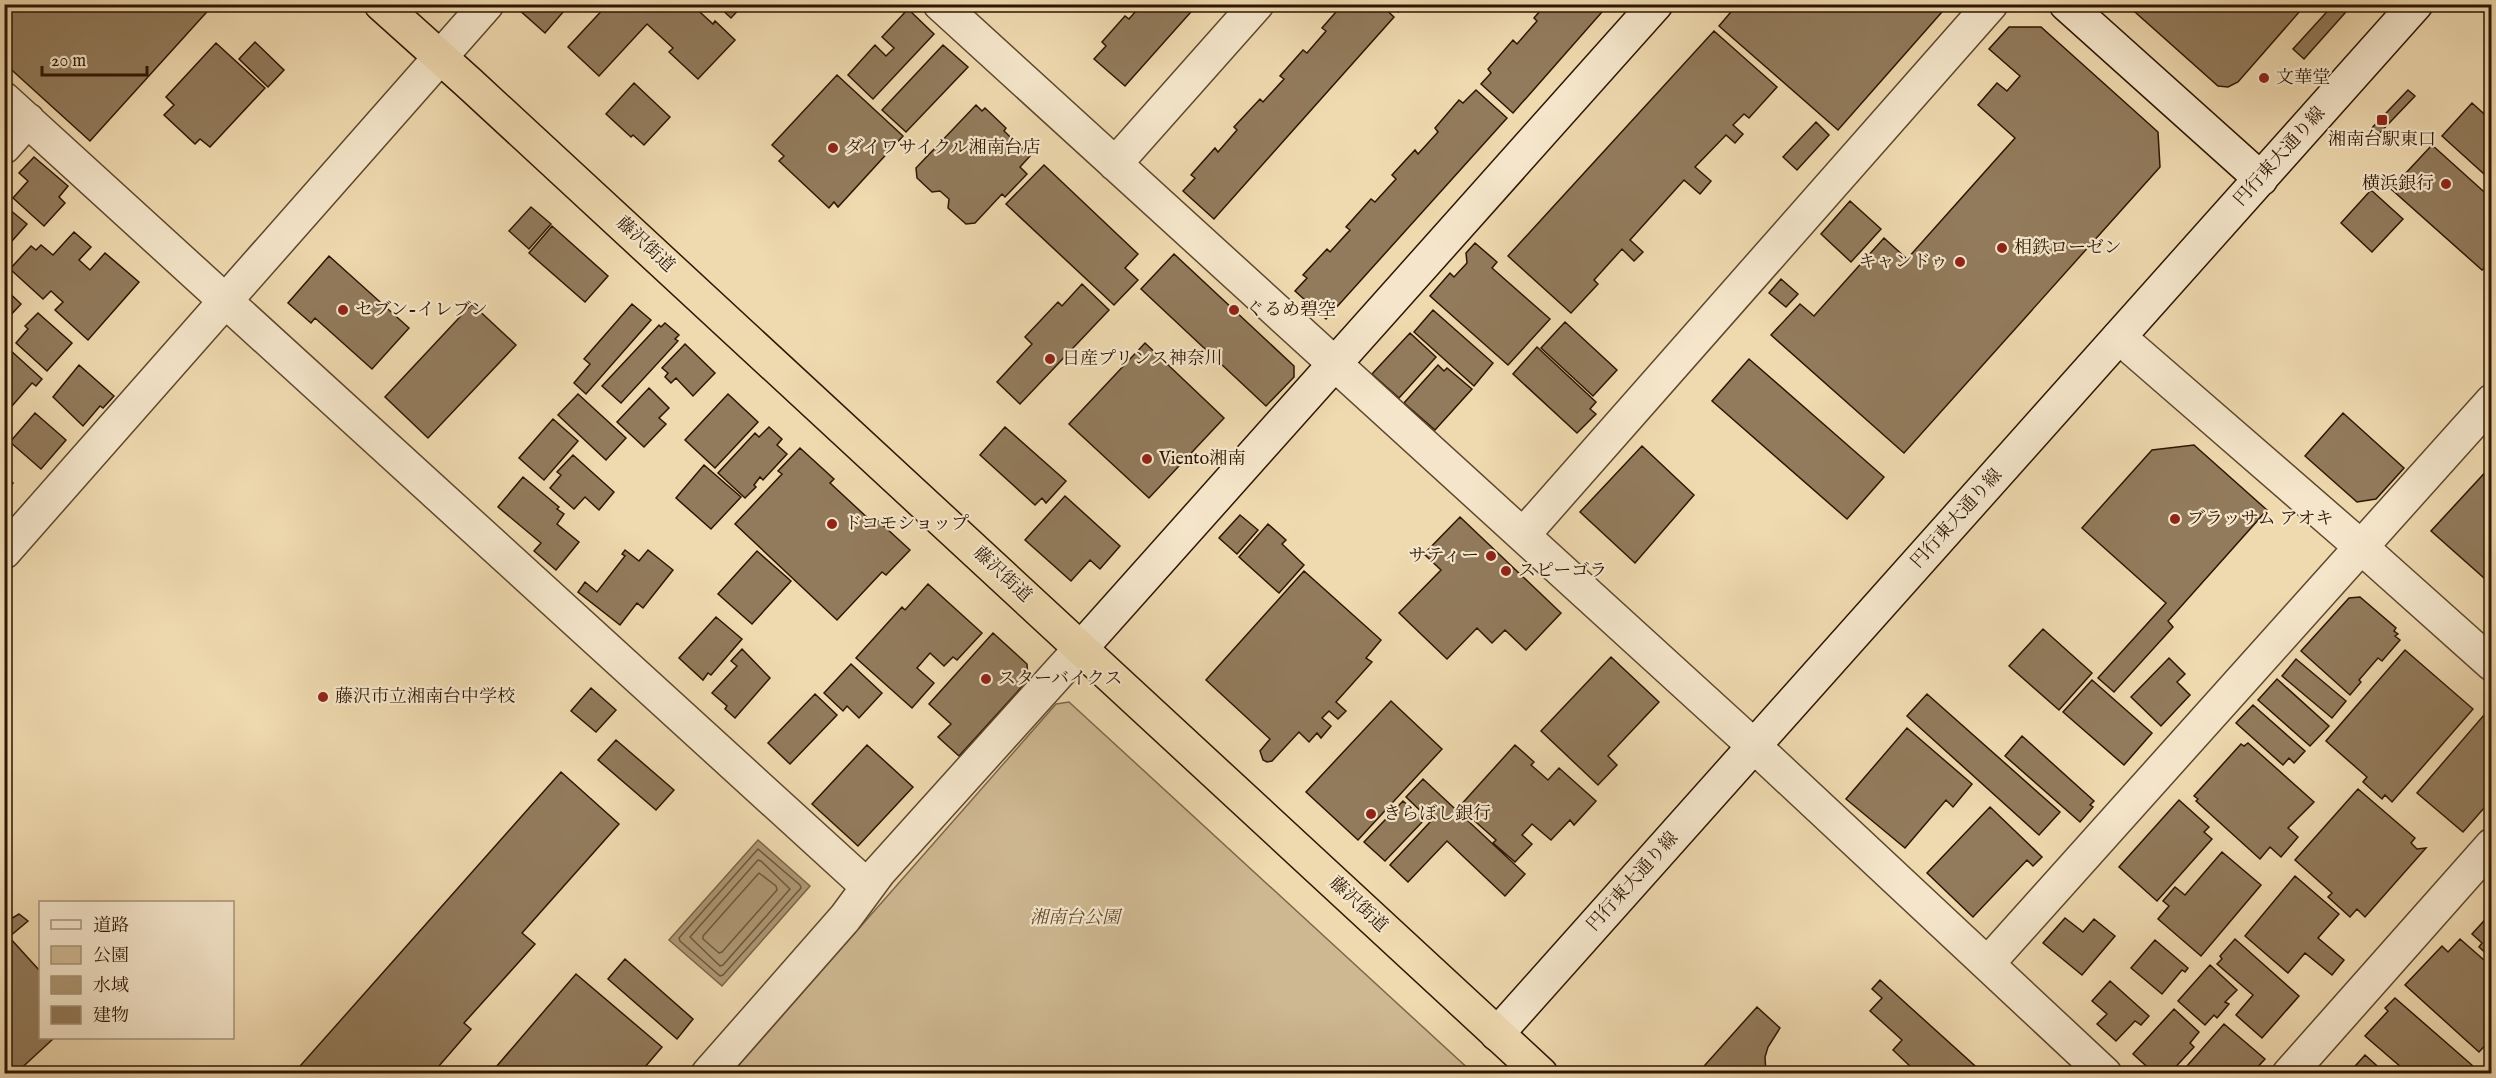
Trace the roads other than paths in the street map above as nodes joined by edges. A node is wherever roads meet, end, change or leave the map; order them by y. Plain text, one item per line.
1 (381, 4) edge
2 (487, 4) edge
3 (940, 4) edge
4 (1257, 4) edge
5 (1656, 4) edge
6 (1991, 4) edge
7 (2066, 4) edge
8 (2416, 4) edge
9 (440, 57) junction
10 (16, 110) edge
11 (4, 147) edge
12 (1115, 164) junction
13 (2261, 178) junction
14 (225, 301) junction
15 (2119, 337) junction
16 (1334, 363) junction
17 (2492, 402) edge
18 (1523, 536) junction
19 (2361, 547) junction
20 (4, 552) edge
21 (1081, 648) junction
22 (2492, 664) edge
23 (1754, 746) junction
24 (2492, 845) edge
25 (867, 886) junction
26 (1988, 963) junction
27 (1497, 1034) junction
28 (708, 1074) edge
29 (1541, 1074) edge
30 (2105, 1074) edge
31 (2289, 1074) edge

1 - 9 highway, 藤沢街道
2 - 9 street
3 - 12 street
4 - 12 street
5 - 16 street
6 - 18 street
7 - 13 street
8 - 13 street, 円行東大通り線
9 - 14 street
9 - 21 highway, 藤沢街道
10 - 11 street
10 - 14 street
12 - 16 street
13 - 15 street, 円行東大通り線
14 - 20 street
14 - 25 street
15 - 19 street
15 - 23 street, 円行東大通り線
16 - 18 street
16 - 21 street
17 - 19 street
18 - 23 street
19 - 22 street
19 - 26 street
21 - 25 street
21 - 27 highway, 藤沢街道
23 - 26 street
23 - 27 street, 円行東大通り線
24 - 31 street
25 - 28 street
26 - 30 street
27 - 29 highway, 藤沢街道

